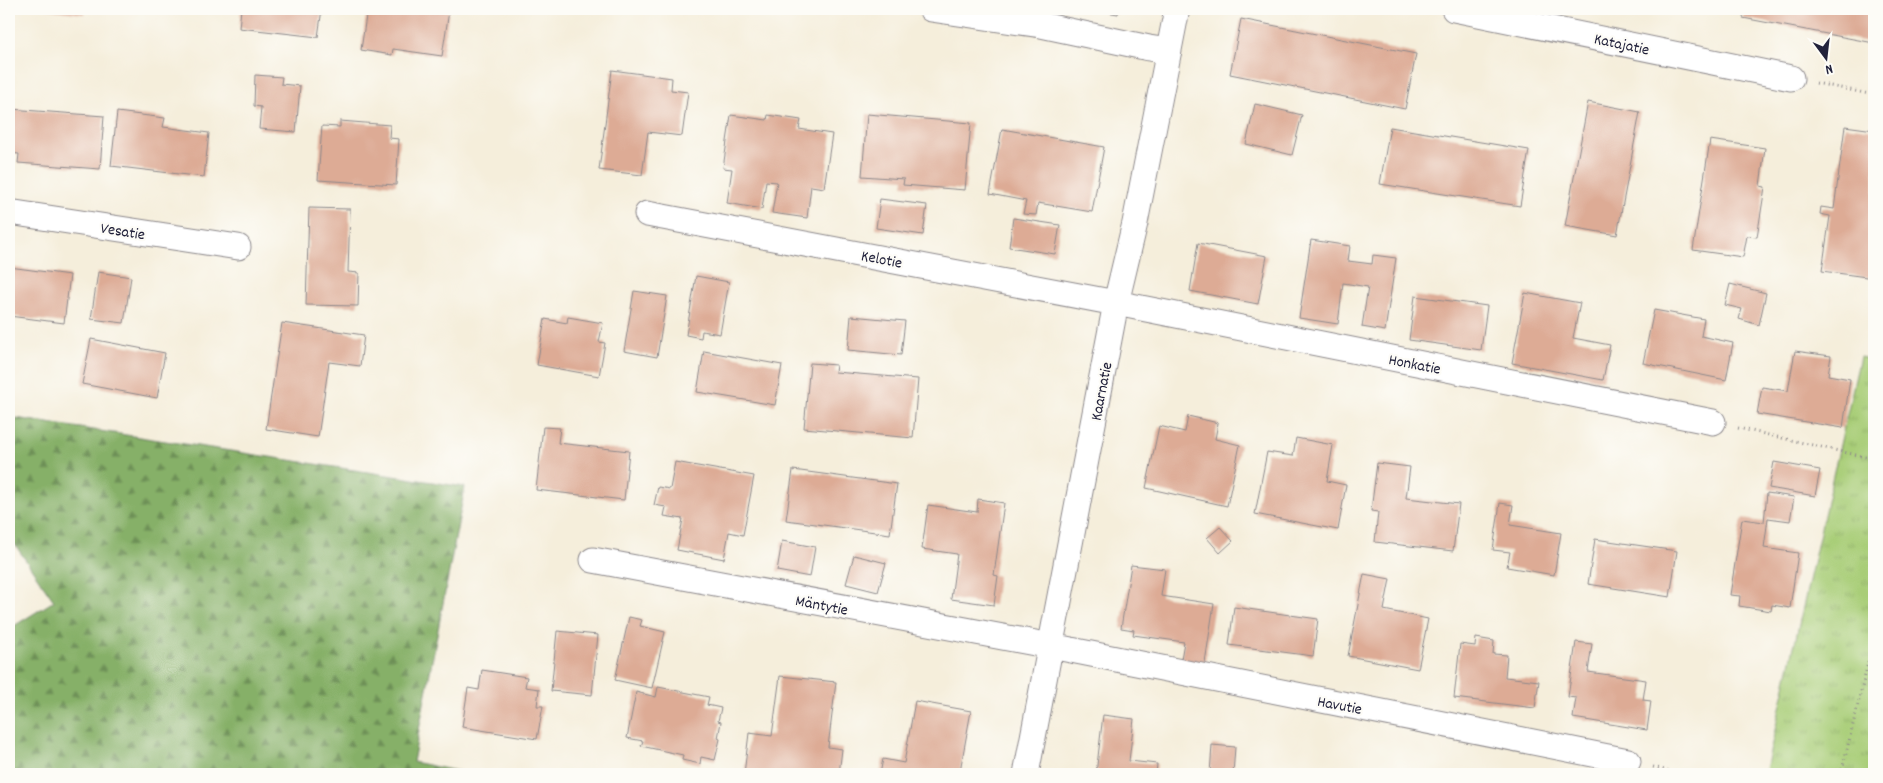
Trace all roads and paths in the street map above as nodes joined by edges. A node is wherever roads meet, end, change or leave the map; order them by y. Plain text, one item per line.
1 (931, 9) edge
2 (1178, 9) edge
3 (1454, 9) edge
4 (1042, 17) edge
5 (1169, 50) junction
6 (1791, 78) joint
7 (1874, 95) edge
8 (9, 212) edge
9 (647, 214) dead end
10 (238, 247) dead end
11 (1116, 303) junction
12 (1713, 422) joint
13 (1874, 459) edge
14 (593, 560) dead end
15 (1874, 638) edge
16 (1051, 646) junction
17 (1628, 761) dead end
18 (1026, 774) edge
19 (1841, 774) edge

1 - 4 street
2 - 5 street, Kaarnatie
3 - 6 street, Katajatie
4 - 5 street
5 - 11 street, Kaarnatie
6 - 7 path
8 - 10 street, Vesatie
9 - 11 street, Kelotie
11 - 12 street, Honkatie
11 - 16 street, Kaarnatie
12 - 13 path
14 - 16 street, Mäntytie
15 - 19 path
16 - 17 street, Havutie
16 - 18 street, Kaarnatie

